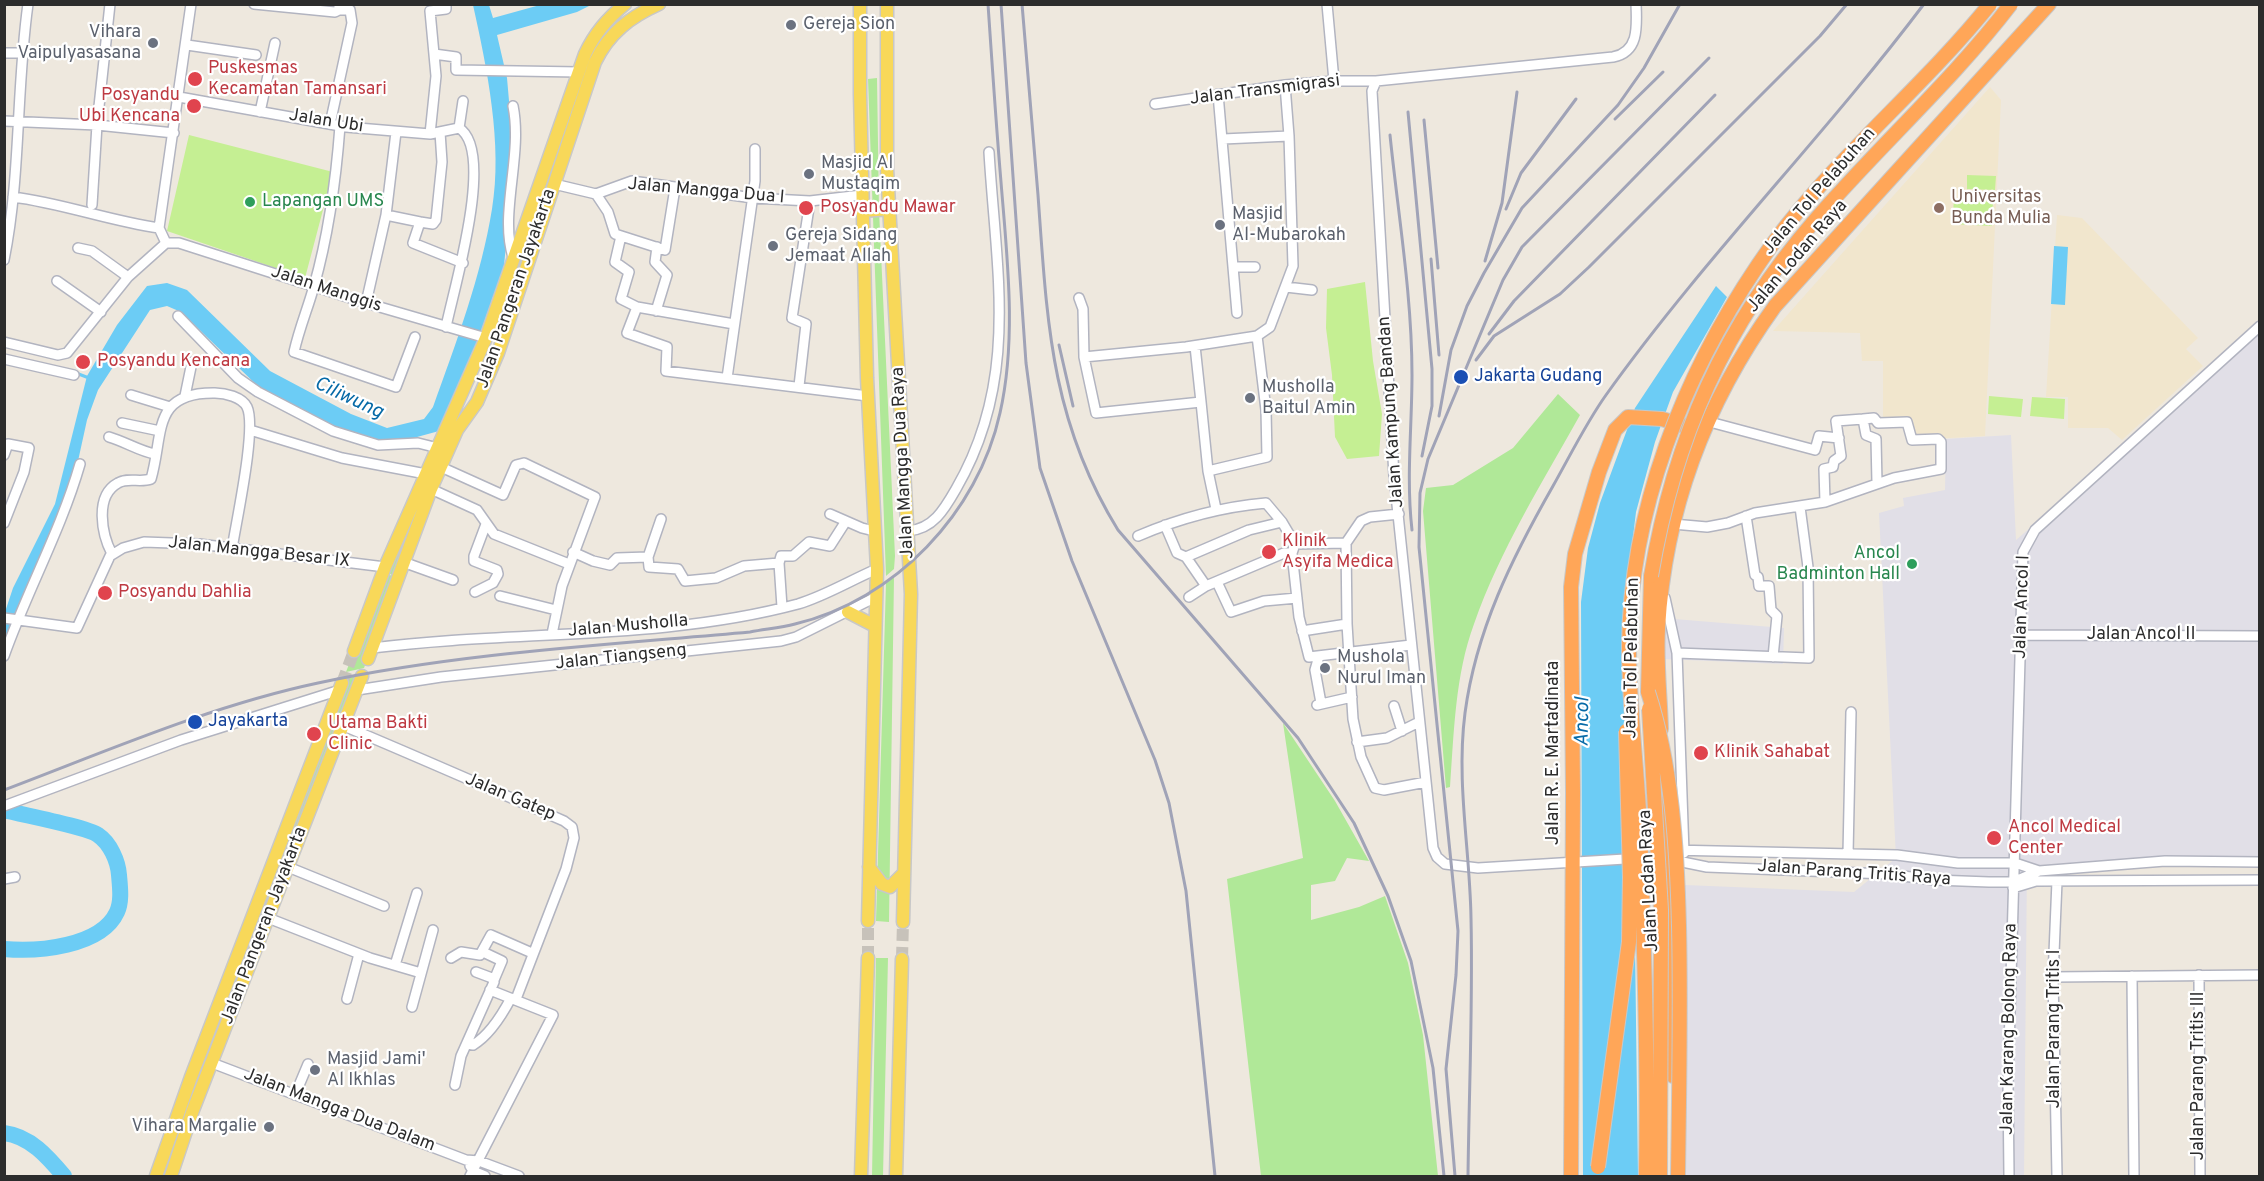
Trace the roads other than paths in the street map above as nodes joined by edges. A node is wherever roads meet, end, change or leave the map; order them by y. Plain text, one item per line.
1 (28, 4) edge
2 (110, 4) edge
3 (191, 4) edge
4 (254, 4) edge
5 (446, 4) edge
6 (625, 4) edge
7 (659, 4) edge
8 (860, 4) edge
9 (887, 4) edge
10 (1328, 4) edge
11 (1636, 4) edge
12 (1990, 4) edge
13 (2012, 4) edge
14 (2049, 4) edge
15 (288, 6) edge
16 (339, 7) edge
17 (275, 43) dead end
18 (187, 45) junction
19 (4, 53) edge
20 (21, 53) junction
21 (434, 54) junction
22 (256, 55) dead end
23 (579, 72) junction
24 (1334, 81) junction
25 (1376, 81) junction
26 (1285, 85) junction
27 (1218, 94) junction
28 (179, 97) junction
29 (463, 101) dead end
30 (1155, 104) dead end
31 (513, 106) dead end
32 (260, 112) junction
33 (17, 120) junction
34 (4, 121) edge
35 (97, 125) junction
36 (335, 125) junction
37 (459, 128) junction
38 (396, 132) junction
39 (440, 132) junction
40 (174, 133) junction
41 (430, 134) junction
42 (1289, 136) junction
43 (1223, 139) junction
44 (754, 149) dead end
45 (989, 152) dead end
46 (554, 184) junction
47 (675, 188) junction
48 (596, 194) junction
49 (862, 195) junction
50 (13, 197) junction
51 (753, 198) junction
52 (810, 201) junction
53 (92, 205) dead end
54 (890, 209) junction
55 (862, 211) junction
56 (386, 215) junction
57 (525, 221) junction
58 (420, 222) junction
59 (540, 226) junction
60 (159, 228) junction
61 (621, 236) junction
62 (520, 238) junction
63 (166, 243) junction
64 (535, 243) junction
65 (6, 248) edge
66 (78, 248) dead end
67 (657, 248) junction
68 (513, 257) junction
69 (4, 260) edge
70 (463, 263) junction
71 (1234, 267) junction
72 (1255, 267) dead end
73 (128, 277) junction
74 (57, 281) dead end
75 (315, 285) junction
76 (1286, 287) junction
77 (1312, 290) dead end
78 (1078, 298) dead end
79 (366, 303) junction
80 (637, 307) junction
81 (656, 311) junction
82 (100, 312) junction
83 (1237, 313) dead end
84 (178, 316) dead end
85 (734, 324) junction
86 (2259, 326) edge
87 (451, 329) junction
88 (415, 336) dead end
89 (1257, 336) junction
90 (484, 338) junction
91 (4, 342) edge
92 (1195, 346) junction
93 (1084, 357) junction
94 (4, 359) edge
95 (192, 362) dead end
96 (74, 375) dead end
97 (728, 378) junction
98 (799, 386) junction
99 (131, 395) dead end
100 (185, 396) junction
101 (868, 396) junction
102 (1202, 402) junction
103 (170, 407) junction
104 (1863, 419) junction
105 (122, 423) dead end
106 (1700, 427) junction
107 (250, 430) junction
108 (160, 431) junction
109 (109, 437) dead end
110 (1839, 438) junction
111 (438, 448) junction
112 (155, 454) junction
113 (4, 455) edge
114 (80, 464) dead end
115 (441, 467) junction
116 (1208, 471) junction
117 (426, 474) junction
118 (1877, 483) junction
119 (431, 489) junction
120 (1825, 502) junction
121 (8, 506) edge
122 (1800, 507) junction
123 (1216, 509) junction
124 (830, 514) dead end
125 (1399, 514) junction
126 (1746, 516) junction
127 (661, 519) dead end
128 (846, 521) junction
129 (1282, 522) junction
130 (4, 523) edge
131 (1673, 524) junction
132 (486, 525) junction
133 (1166, 525) junction
134 (874, 531) junction
135 (908, 531) junction
136 (1138, 536) dead end
137 (1346, 543) junction
138 (232, 549) junction
139 (1294, 549) junction
140 (573, 552) junction
141 (112, 554) junction
142 (648, 557) junction
143 (1186, 557) junction
144 (403, 562) junction
145 (779, 563) junction
146 (569, 564) junction
147 (385, 567) junction
148 (877, 569) junction
149 (453, 580) dead end
150 (1217, 582) junction
151 (1662, 584) junction
152 (1206, 586) junction
153 (475, 591) dead end
154 (500, 596) dead end
155 (876, 597) junction
156 (1189, 597) dead end
157 (1297, 598) junction
158 (782, 607) junction
159 (556, 610) junction
160 (848, 612) junction
161 (4, 618) edge
162 (17, 620) junction
163 (1347, 624) junction
164 (875, 626) junction
165 (1302, 631) junction
166 (552, 634) junction
167 (2022, 635) junction
168 (2259, 636) edge
169 (1411, 645) junction
170 (354, 651) tunnel mouth
171 (1348, 652) junction
172 (370, 653) joint
173 (1677, 653) junction
174 (4, 656) edge
175 (1319, 656) junction
176 (1773, 657) junction
177 (362, 676) dead end
178 (1629, 680) junction
179 (341, 686) joint
180 (357, 690) junction
181 (1648, 692) junction
182 (1352, 697) junction
183 (1394, 706) dead end
184 (1851, 711) dead end
185 (1419, 722) junction
186 (344, 726) junction
187 (1401, 731) junction
188 (1357, 742) junction
189 (1426, 782) junction
190 (4, 806) edge
191 (1684, 849) junction
192 (1848, 854) junction
193 (1665, 856) junction
194 (2259, 862) edge
195 (1576, 863) junction
196 (1684, 863) junction
197 (2015, 863) junction
198 (1990, 864) junction
199 (288, 867) junction
200 (869, 867) junction
201 (2039, 871) junction
202 (904, 873) junction
203 (2259, 880) edge
204 (2057, 881) junction
205 (1989, 882) junction
206 (2013, 885) junction
207 (417, 892) dead end
208 (384, 906) dead end
209 (268, 918) junction
210 (868, 921) tunnel mouth
211 (903, 922) tunnel mouth
212 (433, 930) dead end
213 (241, 952) junction
214 (483, 952) junction
215 (532, 953) junction
216 (359, 954) junction
217 (254, 956) junction
218 (451, 958) dead end
219 (868, 958) tunnel mouth
220 (902, 959) tunnel mouth
221 (395, 965) junction
222 (476, 972) dead end
223 (422, 973) junction
224 (2199, 975) junction
225 (2259, 975) edge
226 (2132, 976) junction
227 (2053, 977) junction
228 (230, 979) junction
229 (494, 980) junction
230 (242, 984) junction
231 (490, 990) junction
232 (513, 998) junction
233 (347, 999) dead end
234 (412, 1007) dead end
235 (467, 1044) junction
236 (212, 1063) junction
237 (308, 1064) dead end
238 (455, 1084) dead end
239 (296, 1095) junction
240 (466, 1160) junction
241 (479, 1161) junction
242 (472, 1174) edge
243 (156, 1176) edge
244 (171, 1176) edge
245 (485, 1176) edge
246 (519, 1176) edge
247 (861, 1176) edge
248 (896, 1176) edge
249 (1571, 1176) edge
250 (1598, 1176) edge
251 (1646, 1176) edge
252 (1660, 1176) edge
253 (1676, 1176) edge
254 (2009, 1176) edge
255 (2057, 1176) edge
256 (2134, 1176) edge
257 (2200, 1176) edge

1 - 20 street
2 - 35 street
3 - 18 street
4 - 15 street
5 - 21 street
6 - 23 main road, Jalan Pangeran Jayakarta
7 - 46 main road, Jalan Pangeran Jayakarta
8 - 49 main road, Jalan Mangga Dua Raya
9 - 54 main road, Jalan Mangga Dua Raya
10 - 24 street
11 - 25 street
12 - 178 highway, Jalan Tol Pelabuhan, bridge
13 - 181 highway, Jalan Tol Pelabuhan, bridge
14 - 106 highway, Jalan Lodan Raya
15 - 16 street
16 - 36 street
17 - 32 street
18 - 22 street
18 - 28 street
19 - 20 street
20 - 33 street
21 - 23 street
21 - 41 street
23 - 57 main road, Jalan Pangeran Jayakarta
24 - 25 street, Jalan Transmigrasi
24 - 26 street, Jalan Transmigrasi
25 - 125 street, Jalan Kampung Bandan
26 - 27 street, Jalan Transmigrasi
26 - 42 street
27 - 30 street, Jalan Transmigrasi
27 - 43 street
28 - 32 street, Jalan Ubi
28 - 40 street
29 - 37 street
31 - 68 street
32 - 36 street, Jalan Ubi
33 - 34 street
33 - 35 street
33 - 50 street
35 - 40 street
35 - 53 street
36 - 38 street, Jalan Ubi
36 - 75 street
37 - 39 street, Jalan Ubi
37 - 70 street
38 - 41 street, Jalan Ubi
38 - 56 street
39 - 41 street, Jalan Ubi
39 - 58 street
40 - 60 street
42 - 43 street
42 - 76 street
43 - 71 street
44 - 51 street
45 - 135 street
46 - 48 street
46 - 59 main road, Jalan Pangeran Jayakarta
47 - 48 street, Jalan Mangga Dua I
47 - 51 street, Jalan Mangga Dua I
47 - 67 street
48 - 61 street
49 - 52 street, Jalan Mangga Dua I
49 - 55 main road, Jalan Mangga Dua Raya
50 - 60 street
50 - 65 street
51 - 52 street, Jalan Mangga Dua I
51 - 85 street
52 - 98 street
54 - 55 main road
54 - 135 main road, Jalan Mangga Dua Raya
55 - 101 main road, Jalan Mangga Dua Raya
56 - 58 street
56 - 79 street
57 - 59 main road
57 - 62 main road, Jalan Pangeran Jayakarta
58 - 70 street
59 - 64 main road, Jalan Pangeran Jayakarta
60 - 63 street
61 - 67 street
61 - 80 street
62 - 64 main road
62 - 68 main road, Jalan Pangeran Jayakarta
63 - 73 street
63 - 75 street, Jalan Manggis
64 - 115 main road, Jalan Pangeran Jayakarta
65 - 69 street
66 - 73 street
67 - 81 street
68 - 90 main road, Jalan Pangeran Jayakarta
70 - 87 street
71 - 72 street
71 - 83 street
73 - 82 street
74 - 82 street
75 - 79 street, Jalan Manggis
75 - 88 street
76 - 77 street
76 - 89 street
78 - 93 street
79 - 87 street, Jalan Manggis
80 - 81 street
80 - 97 street
81 - 85 street
82 - 91 street
84 - 111 street
85 - 97 street
86 - 167 street, Jalan Ancol I
87 - 90 street, Jalan Manggis
89 - 92 street
89 - 116 street
90 - 111 main road, Jalan Pangeran Jayakarta
92 - 93 street
92 - 102 street
93 - 102 street
94 - 96 street
95 - 100 street
97 - 98 street
98 - 101 street
99 - 103 street
100 - 103 street
100 - 107 street
101 - 134 main road, Jalan Mangga Dua Raya
102 - 116 street
103 - 108 street
104 - 110 street
104 - 118 street
104 - 118 street
105 - 108 street
106 - 110 street
106 - 131 highway, Jalan Lodan Raya
106 - 195 highway, Jalan R. E. Martadinata, bridge
107 - 117 street
107 - 138 street
108 - 112 street
109 - 112 street
110 - 120 street
111 - 117 main road, Jalan Pangeran Jayakarta
112 - 141 street
113 - 121 street
114 - 162 street
115 - 119 main road, Jalan Pangeran Jayakarta
115 - 140 street
116 - 123 street
117 - 147 main road, Jalan Pangeran Jayakarta
118 - 120 street
119 - 132 street
119 - 144 main road, Jalan Pangeran Jayakarta
120 - 122 street
121 - 130 street
122 - 126 street
122 - 176 street
123 - 129 street
123 - 133 street
124 - 128 street
125 - 137 street
125 - 169 street, Jalan Kampung Bandan
126 - 131 street
126 - 176 street
127 - 142 street
128 - 134 street
128 - 145 street
129 - 139 street
129 - 143 street
131 - 151 highway, Jalan Lodan Raya
132 - 146 street
132 - 153 street
133 - 136 street
133 - 143 street
134 - 148 main road, Jalan Mangga Dua Raya
135 - 202 main road, Jalan Mangga Dua Raya
137 - 139 street
137 - 163 street
138 - 141 street, Jalan Mangga Besar IX
138 - 147 street, Jalan Mangga Besar IX
139 - 150 street
139 - 157 street
140 - 142 street
140 - 146 street
141 - 162 street
142 - 145 street
143 - 152 street
144 - 149 street
144 - 172 main road, Jalan Pangeran Jayakarta
145 - 158 street
146 - 159 street
147 - 170 main road, Jalan Pangeran Jayakarta
148 - 155 main road, Jalan Mangga Dua Raya
148 - 158 street, Jalan Musholla
150 - 152 street
150 - 157 street
151 - 173 street, Jalan Lodan Raya
151 - 193 highway, Jalan Lodan Raya
152 - 156 street
154 - 159 street
155 - 160 street, Jalan Tiangseng
155 - 164 main road, Jalan Mangga Dua Raya
157 - 165 street
158 - 166 street, Jalan Musholla
159 - 166 street
160 - 164 main road
160 - 180 street, Jalan Tiangseng
161 - 162 street
162 - 174 street
163 - 165 street
163 - 171 street
164 - 200 main road, Jalan Mangga Dua Raya
165 - 175 street
166 - 172 street, Jalan Musholla
167 - 168 street, Jalan Ancol II
167 - 197 street, Jalan Ancol I
169 - 171 street
169 - 185 street, Jalan Kampung Bandan
171 - 175 street
171 - 182 street
173 - 176 street
173 - 191 street, Jalan Lodan Raya
175 - 182 street
177 - 180 main road, Jalan Pangeran Jayakarta
178 - 250 highway, bridge
178 - 251 highway, Jalan Tol Pelabuhan, bridge
179 - 190 street
179 - 213 main road, Jalan Pangeran Jayakarta
180 - 186 main road, Jalan Pangeran Jayakarta
181 - 252 highway, Jalan Tol Pelabuhan, bridge
181 - 253 highway, bridge
182 - 188 street
183 - 187 street
184 - 192 street
185 - 187 street
185 - 189 street, Jalan Kampung Bandan
186 - 199 main road, Jalan Pangeran Jayakarta
186 - 215 street, Jalan Gatep
187 - 188 street
188 - 189 street
189 - 195 street, Jalan Kampung Bandan
191 - 192 street, Jalan Parang Tritis Raya
191 - 193 street, Jalan Parang Tritis Raya
191 - 196 street, Jalan Lodan Raya
192 - 198 street, Jalan Parang Tritis Raya
193 - 195 street, Jalan Kampung Bandan
193 - 196 street, Jalan Parang Tritis Raya
193 - 253 highway, Jalan Lodan Raya
194 - 201 street, Jalan Parang Tritis Raya
195 - 249 highway, Jalan R. E. Martadinata
196 - 205 street, Jalan Parang Tritis Raya
197 - 198 street, Jalan Parang Tritis Raya
197 - 201 street, Jalan Parang Tritis Raya
197 - 206 street, Jalan Ancol I
198 - 205 street
199 - 208 street
199 - 209 main road, Jalan Pangeran Jayakarta
200 - 202 main road
200 - 210 main road, Jalan Mangga Dua Raya
201 - 206 street, Jalan Parang Tritis Raya
202 - 211 main road, Jalan Mangga Dua Raya
203 - 204 street
204 - 206 street
204 - 227 street, Jalan Parang Tritis I
205 - 206 street, Jalan Parang Tritis Raya
206 - 254 street, Jalan Karang Bolong Raya
207 - 221 street
209 - 216 street
209 - 217 main road, Jalan Pangeran Jayakarta
212 - 223 street
213 - 217 main road
213 - 228 main road, Jalan Pangeran Jayakarta
214 - 215 street
214 - 218 street
214 - 229 street
215 - 232 street, Jalan Gatep
216 - 221 street
216 - 233 street
217 - 230 main road, Jalan Pangeran Jayakarta
219 - 247 main road
220 - 248 main road
221 - 223 street
222 - 229 street
223 - 234 street
224 - 225 street
224 - 226 street
224 - 257 street, Jalan Parang Tritis III
226 - 227 street
226 - 256 street
227 - 255 street, Jalan Parang Tritis I
228 - 230 main road
228 - 243 main road, Jalan Pangeran Jayakarta
229 - 231 street
230 - 236 main road, Jalan Pangeran Jayakarta
231 - 232 street
231 - 235 street
232 - 235 street, Jalan Gatep
232 - 241 street
235 - 238 street
236 - 239 street, Jalan Mangga Dua Dalam
236 - 244 main road, Jalan Pangeran Jayakarta
237 - 239 street
239 - 240 street, Jalan Mangga Dua Dalam
240 - 241 street, Jalan Mangga Dua Dalam
240 - 242 street
241 - 242 street
241 - 246 street, Jalan Mangga Dua Dalam
242 - 245 street

